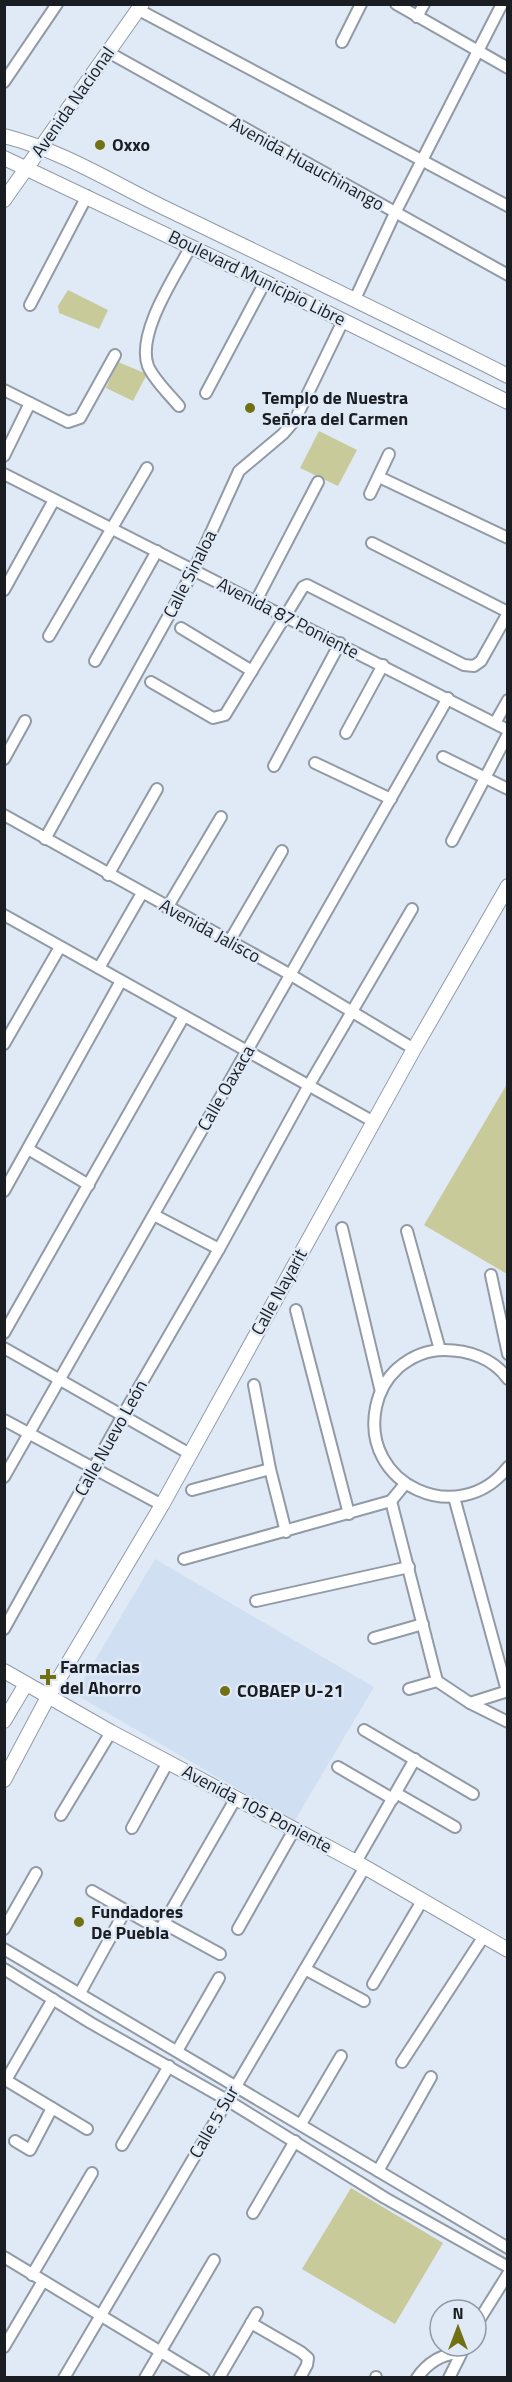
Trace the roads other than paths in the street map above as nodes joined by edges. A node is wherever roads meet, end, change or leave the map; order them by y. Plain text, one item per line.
1 (57, 4) edge
2 (361, 4) edge
3 (396, 4) edge
4 (424, 4) edge
5 (502, 4) edge
6 (140, 7) edge
7 (417, 17) junction
8 (342, 42) dead end
9 (108, 52) junction
10 (477, 52) junction
11 (507, 68) edge
12 (4, 82) edge
13 (4, 136) edge
14 (42, 147) junction
15 (4, 158) edge
16 (423, 159) junction
17 (28, 167) junction
18 (87, 196) junction
19 (4, 200) edge
20 (507, 206) edge
21 (395, 213) junction
22 (191, 246) junction
23 (507, 275) edge
24 (265, 282) junction
25 (355, 299) junction
26 (30, 305) dead end
27 (344, 321) junction
28 (114, 355) dead end
29 (507, 376) edge
30 (4, 390) edge
31 (206, 393) dead end
32 (507, 402) edge
33 (30, 403) junction
34 (179, 406) dead end
35 (390, 454) dead end
36 (4, 456) edge
37 (147, 468) dead end
38 (4, 474) edge
39 (379, 477) junction
40 (318, 482) dead end
41 (370, 494) dead end
42 (54, 500) junction
43 (112, 529) junction
44 (507, 538) edge
45 (372, 543) dead end
46 (157, 551) junction
47 (194, 570) junction
48 (4, 590) edge
49 (256, 601) junction
50 (507, 612) edge
51 (286, 616) junction
52 (181, 628) dead end
53 (49, 636) dead end
54 (340, 643) junction
55 (95, 661) dead end
56 (383, 665) junction
57 (252, 671) junction
58 (151, 682) dead end
59 (448, 698) junction
60 (507, 700) edge
61 (25, 721) dead end
62 (495, 723) junction
63 (507, 732) edge
64 (346, 733) dead end
65 (443, 757) dead end
66 (4, 759) edge
67 (315, 763) dead end
68 (274, 766) dead end
69 (486, 779) junction
70 (157, 789) dead end
71 (507, 789) edge
72 (391, 799) junction
73 (4, 815) edge
74 (221, 817) dead end
75 (45, 839) junction
76 (452, 841) dead end
77 (282, 851) dead end
78 (108, 875) junction
79 (507, 886) edge
80 (142, 893) junction
81 (167, 908) junction
82 (412, 909) dead end
83 (4, 915) edge
84 (229, 942) junction
85 (60, 946) junction
86 (99, 968) junction
87 (291, 975) junction
88 (121, 981) junction
89 (350, 1011) junction
90 (184, 1016) junction
91 (4, 1044) edge
92 (414, 1049) junction
93 (247, 1050) junction
94 (309, 1085) junction
95 (374, 1122) junction
96 (28, 1149) junction
97 (89, 1185) junction
98 (4, 1191) edge
99 (154, 1215) junction
100 (342, 1228) dead end
101 (407, 1231) dead end
102 (219, 1249) junction
103 (491, 1275) dead end
104 (296, 1310) dead end
105 (4, 1333) edge
106 (4, 1348) edge
107 (440, 1350) junction
108 (507, 1354) edge
109 (507, 1379) edge
110 (61, 1380) junction
111 (254, 1385) dead end
112 (381, 1392) junction
113 (123, 1415) junction
114 (4, 1420) edge
115 (31, 1434) junction
116 (190, 1454) junction
117 (507, 1467) edge
118 (93, 1468) junction
119 (270, 1469) junction
120 (4, 1477) edge
121 (405, 1484) junction
122 (192, 1490) dead end
123 (454, 1497) junction
124 (391, 1501) junction
125 (162, 1505) junction
126 (349, 1514) junction
127 (286, 1532) junction
128 (184, 1559) dead end
129 (409, 1567) junction
130 (256, 1601) dead end
131 (423, 1624) junction
132 (4, 1629) edge
133 (374, 1638) dead end
134 (4, 1671) edge
135 (437, 1681) junction
136 (26, 1684) junction
137 (409, 1689) dead end
138 (507, 1691) edge
139 (48, 1696) junction
140 (470, 1703) junction
141 (4, 1721) edge
142 (507, 1722) edge
143 (364, 1730) dead end
144 (111, 1732) junction
145 (415, 1759) junction
146 (168, 1762) junction
147 (338, 1767) dead end
148 (4, 1780) edge
149 (473, 1794) dead end
150 (394, 1796) junction
151 (236, 1798) junction
152 (62, 1815) dead end
153 (455, 1827) dead end
154 (132, 1828) dead end
155 (294, 1830) junction
156 (360, 1864) junction
157 (36, 1873) dead end
158 (92, 1892) dead end
159 (422, 1901) junction
160 (125, 1911) junction
161 (163, 1927) junction
162 (4, 1929) edge
163 (238, 1929) dead end
164 (484, 1936) junction
165 (4, 1948) edge
166 (507, 1950) edge
167 (220, 1954) dead end
168 (27, 1962) junction
169 (4, 1969) edge
170 (305, 1969) junction
171 (18, 1977) junction
172 (219, 1978) dead end
173 (373, 1984) dead end
174 (80, 1993) junction
175 (53, 1998) junction
176 (364, 2001) dead end
177 (146, 2033) junction
178 (137, 2048) junction
179 (177, 2051) junction
180 (341, 2056) dead end
181 (402, 2062) dead end
182 (169, 2066) junction
183 (431, 2077) dead end
184 (5, 2080) edge
185 (236, 2085) junction
186 (227, 2100) junction
187 (52, 2108) junction
188 (301, 2124) junction
189 (87, 2128) dead end
190 (15, 2141) dead end
191 (295, 2141) junction
192 (330, 2142) junction
193 (122, 2145) dead end
194 (321, 2157) junction
195 (378, 2171) junction
196 (92, 2173) dead end
197 (253, 2213) dead end
198 (486, 2235) junction
199 (507, 2247) edge
200 (477, 2249) junction
201 (4, 2257) edge
202 (214, 2260) dead end
203 (507, 2267) edge
204 (507, 2274) edge
205 (32, 2275) junction
206 (43, 2281) junction
207 (488, 2305) edge
208 (257, 2313) dead end
209 (101, 2315) junction
210 (251, 2323) junction
211 (4, 2347) edge
212 (161, 2352) junction
213 (63, 2378) edge
214 (145, 2378) edge
215 (204, 2378) edge
216 (219, 2378) edge
217 (300, 2378) edge
218 (417, 2378) edge
219 (449, 2378) edge

1 - 12 street
2 - 8 street
3 - 7 street
4 - 7 street
5 - 10 street
6 - 9 street, Avenida Nacional
6 - 16 street
7 - 10 street
9 - 14 street, Avenida Nacional
9 - 21 street, Avenida Huauchinango
10 - 11 street
10 - 16 street
13 - 14 street, Boulevard Municipio Libre
14 - 17 street, Avenida Nacional
14 - 25 street, Boulevard Municipio Libre
15 - 17 street, Boulevard Municipio Libre
16 - 20 street
16 - 21 street
17 - 18 street, Boulevard Municipio Libre
17 - 19 street, Avenida Nacional
18 - 22 street, Boulevard Municipio Libre
18 - 26 street
21 - 23 street, Avenida Huauchinango
21 - 25 street
22 - 24 street, Boulevard Municipio Libre
22 - 34 street
24 - 27 street, Boulevard Municipio Libre
24 - 31 street
25 - 29 street, Boulevard Municipio Libre
27 - 32 street, Boulevard Municipio Libre
27 - 47 street, Calle Sinaloa
28 - 33 street
30 - 33 street
33 - 36 street
35 - 39 street
37 - 43 street
38 - 42 street, Avenida 87 Poniente
39 - 41 street
39 - 44 street
40 - 49 street
42 - 43 street, Avenida 87 Poniente
42 - 48 street
43 - 46 street, Avenida 87 Poniente
43 - 53 street
45 - 50 street
46 - 47 street, Avenida 87 Poniente
46 - 55 street
47 - 49 street, Avenida 87 Poniente
47 - 75 street, Calle Sinaloa
49 - 51 street, Avenida 87 Poniente
50 - 51 street
51 - 54 street, Avenida 87 Poniente
51 - 57 street
52 - 57 street
54 - 56 street, Avenida 87 Poniente
54 - 68 street
56 - 59 street, Avenida 87 Poniente
56 - 64 street
57 - 58 street
59 - 62 street, Avenida 87 Poniente
59 - 72 street, Calle Oaxaca
60 - 62 street
61 - 66 street
62 - 63 street, Avenida 87 Poniente
63 - 69 street
65 - 69 street
67 - 72 street
69 - 71 street
69 - 76 street
70 - 78 street
72 - 87 street, Calle Oaxaca
73 - 75 street, Avenida Jalisco
74 - 81 street
75 - 78 street, Avenida Jalisco
77 - 84 street
78 - 80 street, Avenida Jalisco
79 - 92 street, Calle Nayarit
80 - 81 street, Avenida Jalisco
80 - 86 street
81 - 84 street, Avenida Jalisco
82 - 89 street, Calle Nuevo León
83 - 85 street
84 - 87 street, Avenida Jalisco
85 - 86 street
85 - 91 street
86 - 88 street
87 - 89 street, Avenida Jalisco
87 - 93 street, Calle Oaxaca
88 - 90 street
88 - 96 street
89 - 92 street, Avenida Jalisco
89 - 94 street, Calle Nuevo León
90 - 93 street
90 - 97 street
92 - 95 street, Calle Nayarit
93 - 94 street
93 - 99 street, Calle Oaxaca
94 - 95 street
94 - 102 street, Calle Nuevo León
95 - 116 street, Calle Nayarit
96 - 97 street
96 - 98 street
97 - 105 street
99 - 102 street
99 - 110 street, Calle Oaxaca
100 - 112 street
101 - 107 street
102 - 113 street, Calle Nuevo León
103 - 108 street
104 - 126 street
106 - 110 street
107 - 109 street
107 - 112 street
110 - 113 street
110 - 115 street, Calle Oaxaca
111 - 119 street
112 - 121 street
113 - 116 street
113 - 118 street, Calle Nuevo León
114 - 115 street
115 - 118 street
115 - 120 street, Calle Oaxaca
116 - 125 street, Calle Nayarit
117 - 123 street
118 - 125 street
118 - 132 street, Calle Nuevo León
119 - 122 street
119 - 127 street
121 - 123 street
121 - 124 street
123 - 138 street
124 - 126 street
124 - 129 street
125 - 139 street, Calle Nayarit
126 - 127 street
127 - 128 street
129 - 130 street
129 - 131 street
131 - 133 street
131 - 135 street
134 - 136 street, Avenida 105 Poniente
135 - 137 street
135 - 140 street
136 - 139 street, Avenida 105 Poniente
136 - 141 street
138 - 140 street
139 - 144 street, Avenida 105 Poniente
139 - 148 street, Calle Nayarit
140 - 142 street
143 - 145 street
144 - 146 street, Avenida 105 Poniente
144 - 152 street
145 - 149 street
145 - 150 street, Calle 5 Sur
146 - 151 street, Avenida 105 Poniente
146 - 154 street
147 - 150 street
150 - 153 street
150 - 156 street, Calle 5 Sur
151 - 155 street, Avenida 105 Poniente
151 - 161 street
155 - 156 street, Avenida 105 Poniente
155 - 163 street
156 - 159 street, Avenida 105 Poniente
156 - 170 street, Calle 5 Sur
157 - 162 street
158 - 160 street
159 - 164 street, Avenida 105 Poniente
159 - 173 street
160 - 161 street
160 - 174 street
161 - 167 street
164 - 166 street, Avenida 105 Poniente
164 - 181 street
165 - 168 street
168 - 171 street
168 - 174 street
169 - 171 street
170 - 176 street
170 - 185 street, Calle 5 Sur
171 - 175 street
172 - 179 street
174 - 177 street
175 - 178 street
175 - 184 street
177 - 178 street
177 - 179 street
178 - 182 street
179 - 185 street
180 - 188 street
182 - 186 street
182 - 193 street
183 - 195 street
184 - 187 street
185 - 186 street, Calle 5 Sur
185 - 188 street
186 - 191 street
186 - 209 street, Calle 5 Sur
187 - 189 street
187 - 190 street
188 - 192 street
191 - 194 street
191 - 197 street
192 - 194 street
192 - 195 street
194 - 200 street
195 - 198 street
196 - 205 street
198 - 199 street
198 - 200 street
200 - 203 street
201 - 205 street
202 - 212 street
204 - 207 street
205 - 206 street
206 - 209 street
206 - 211 street
208 - 210 street
209 - 212 street
209 - 213 street, Calle 5 Sur
210 - 216 street
210 - 217 street
212 - 214 street
212 - 215 street
218 - 219 street

